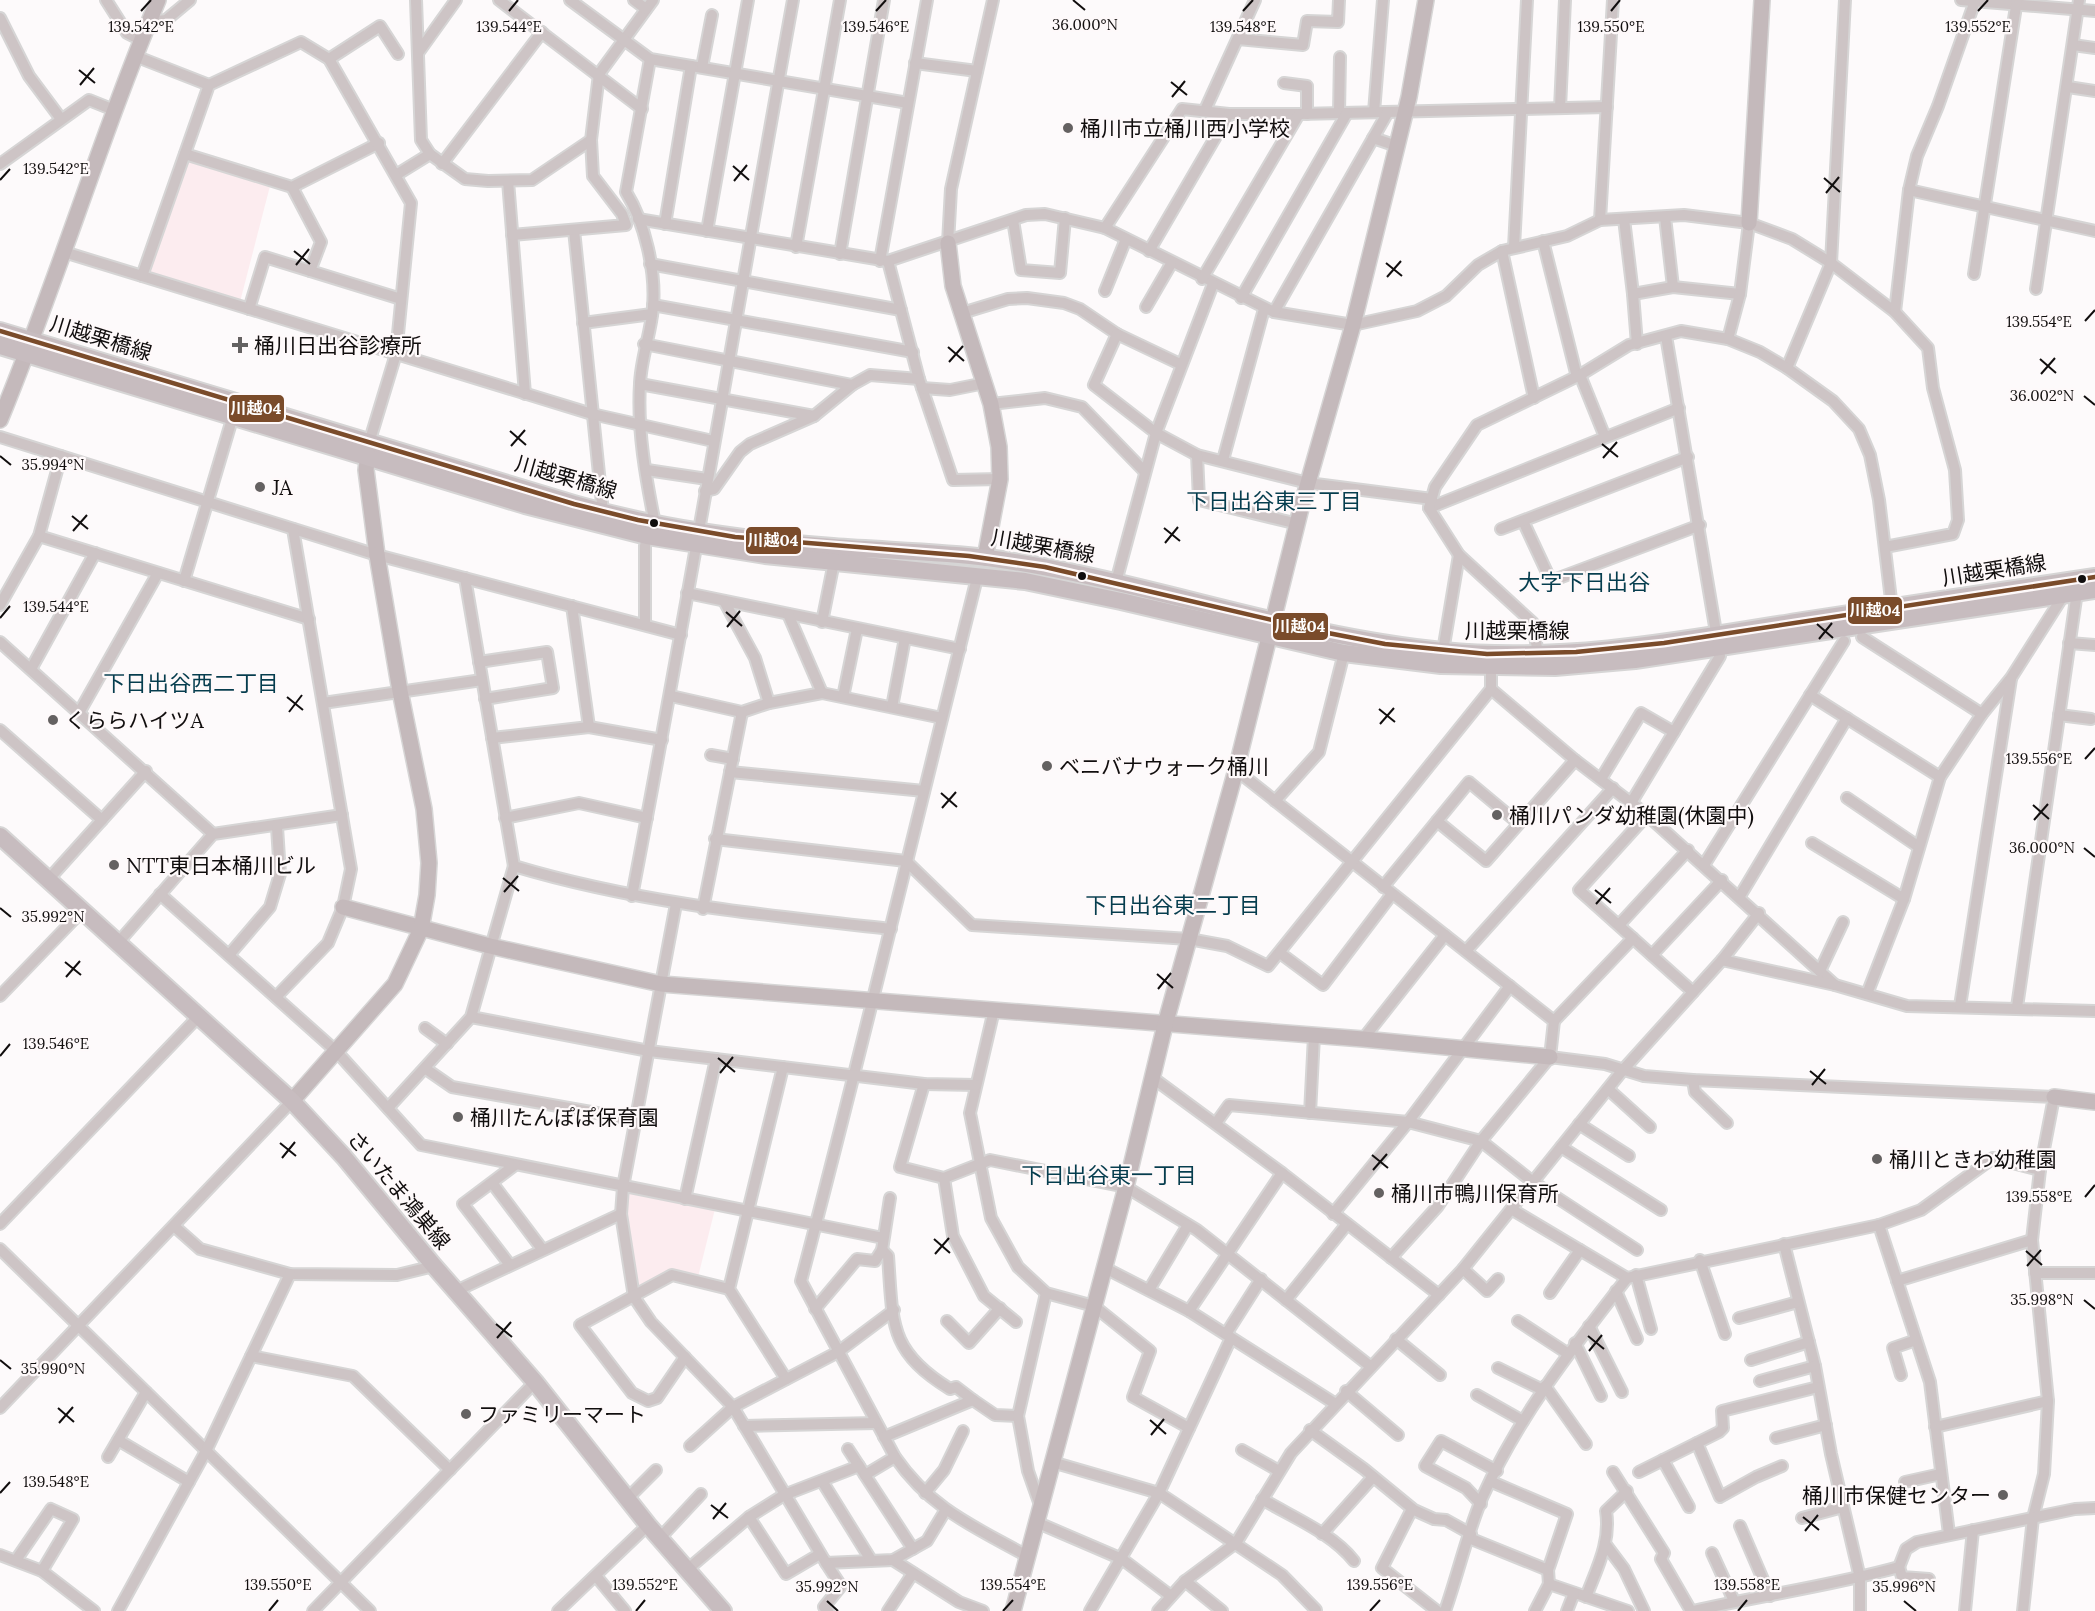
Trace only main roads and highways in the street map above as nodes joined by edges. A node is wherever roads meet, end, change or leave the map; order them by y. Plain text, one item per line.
1 (0, 332) edge
2 (0, 346) edge
3 (30, 348) junction
4 (368, 450) junction
5 (651, 530) junction
6 (697, 539) junction
7 (2095, 578) edge
8 (2095, 590) edge
9 (1272, 630) junction
10 (1718, 641) junction
11 (0, 836) edge
12 (723, 1611) edge

1 - 3 main road, 川越栗橋線
2 - 3 main road, 川越栗橋線
3 - 4 main road, 川越栗橋線
3 - 4 main road, 川越栗橋線
4 - 5 main road, 川越栗橋線
4 - 5 main road, 川越栗橋線
5 - 6 main road, 川越栗橋線
6 - 9 main road, 川越栗橋線
6 - 9 main road, 川越栗橋線
7 - 10 main road, 川越栗橋線
8 - 10 main road, 川越栗橋線
9 - 10 main road, 川越栗橋線
9 - 10 main road, 川越栗橋線
11 - 12 main road, さいたま鴻巣線

